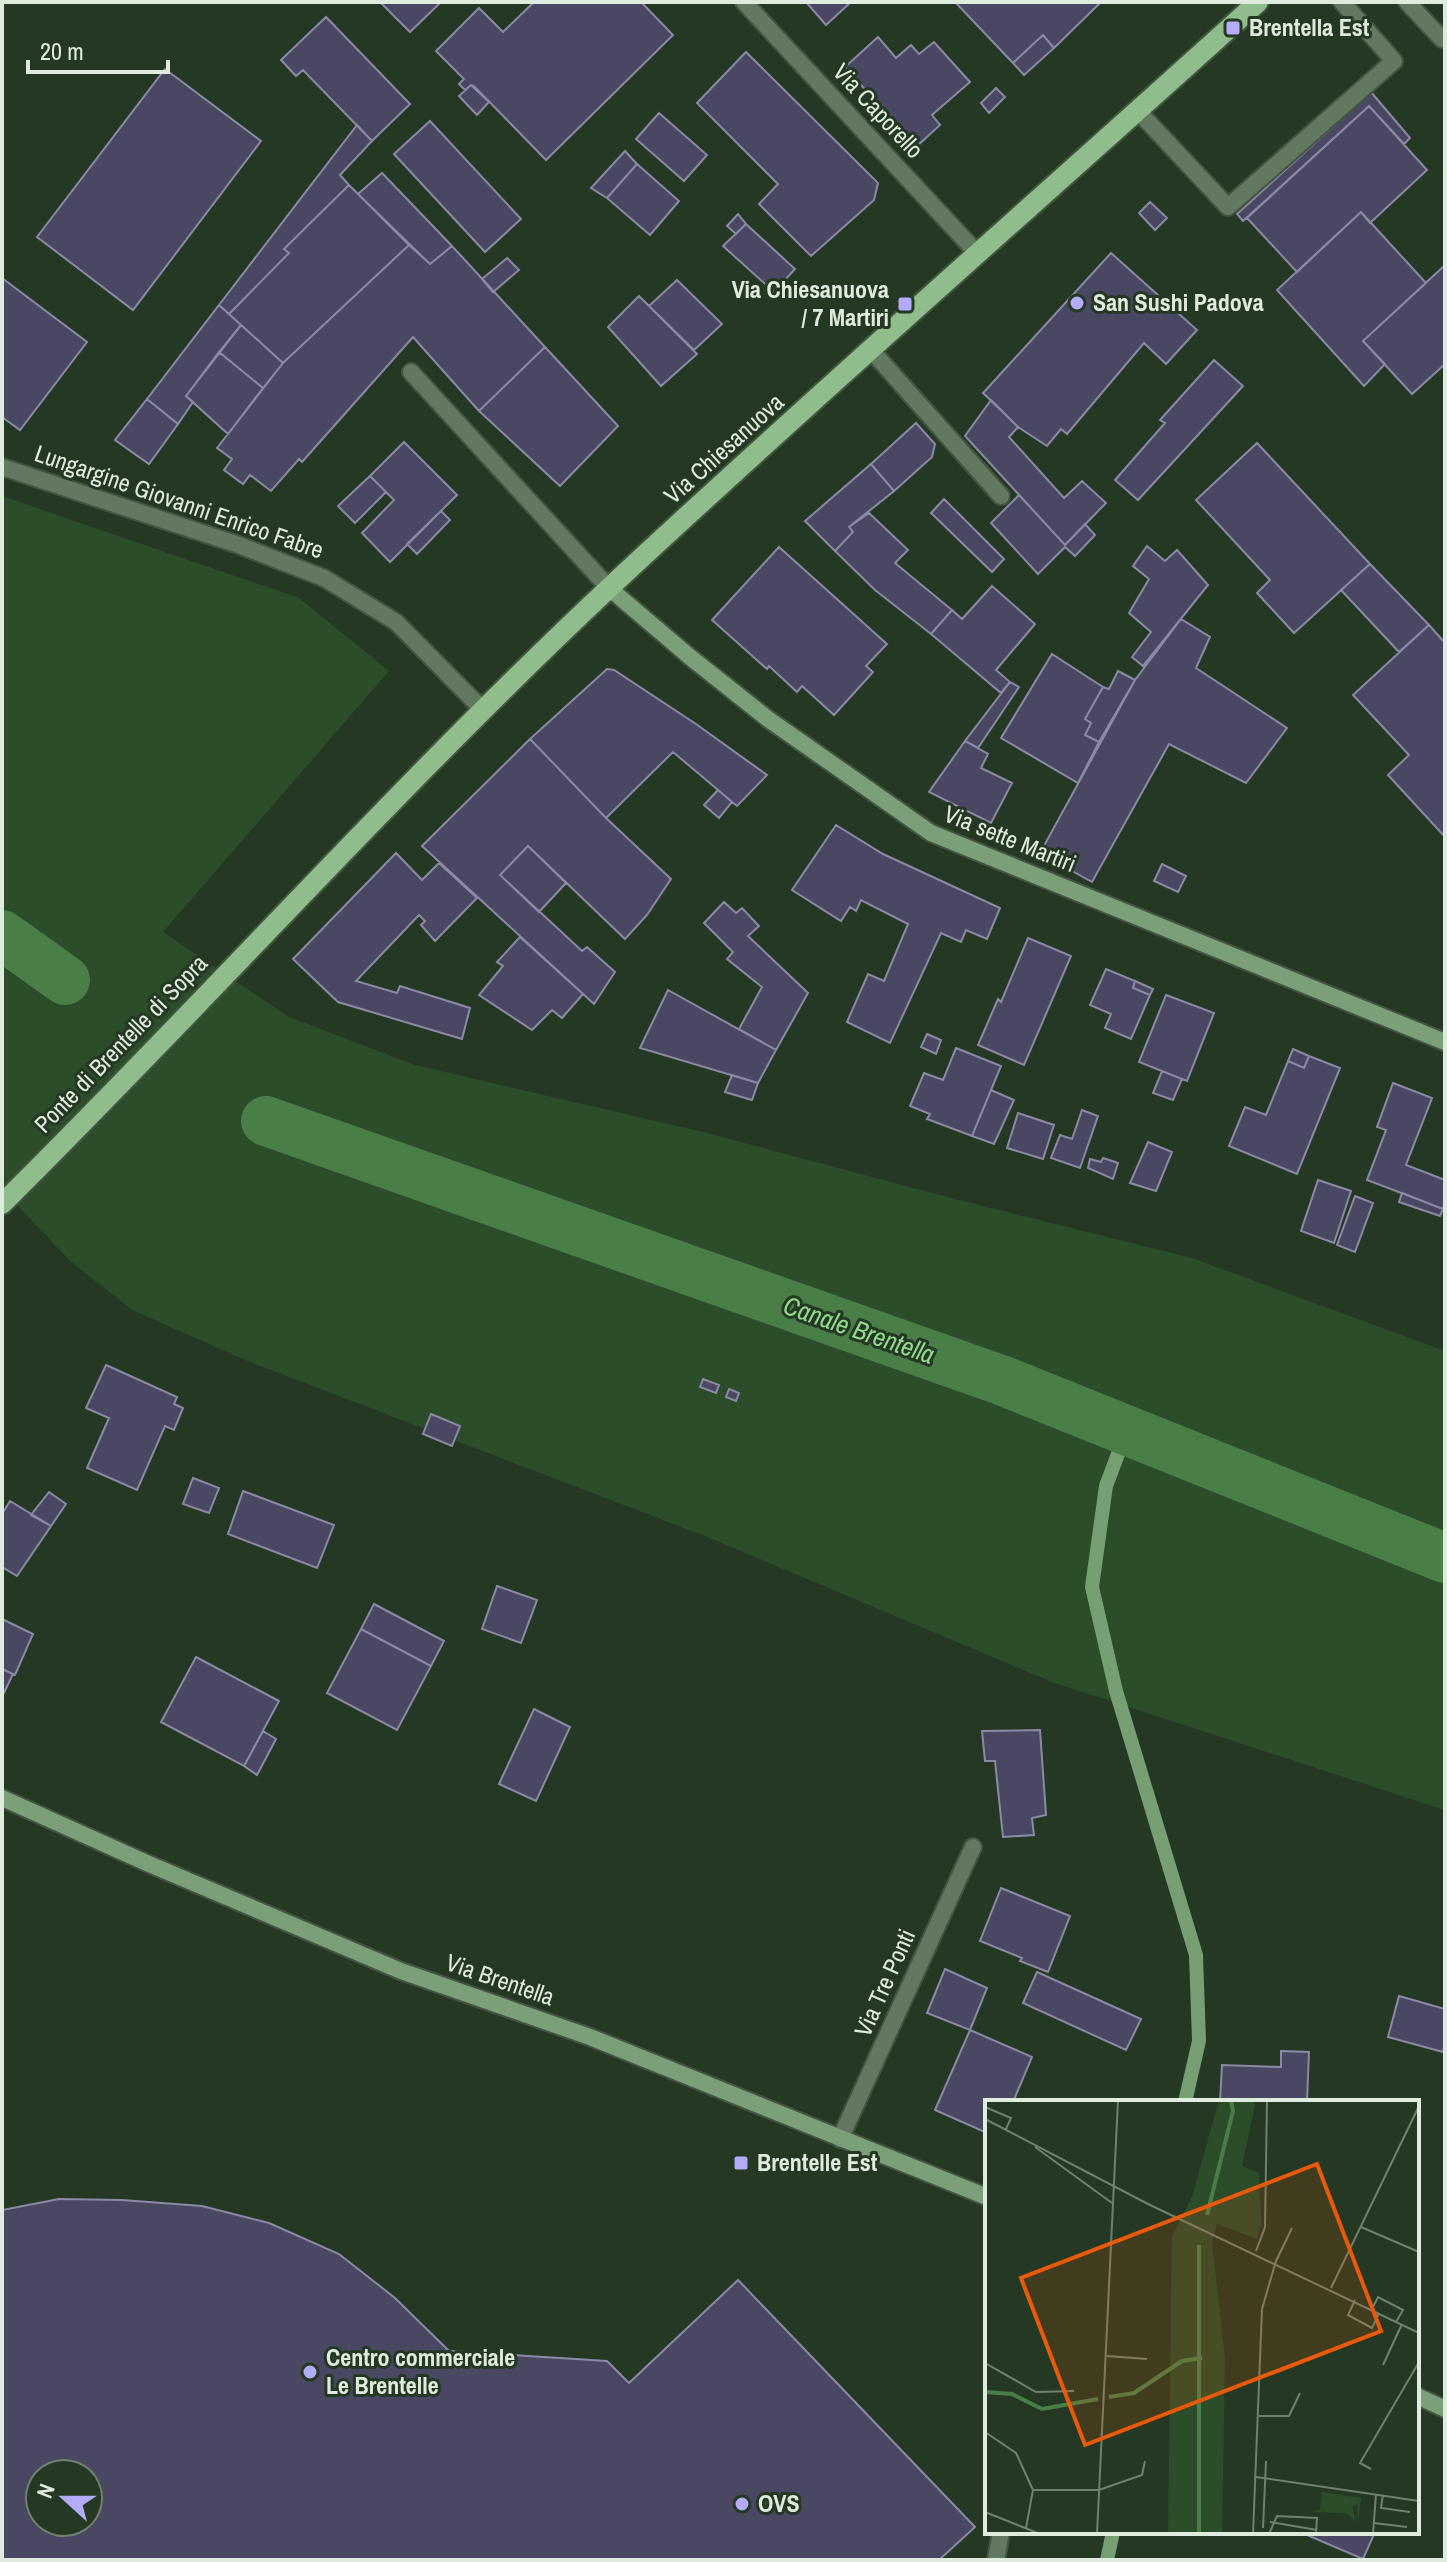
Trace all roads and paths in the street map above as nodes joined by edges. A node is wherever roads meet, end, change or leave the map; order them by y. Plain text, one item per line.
1 (744, 2) edge
2 (1342, 2) edge
3 (1407, 2) edge
4 (1251, 4) edge
5 (1442, 39) dead end
6 (1137, 110) junction
7 (977, 253) junction
8 (871, 350) junction
9 (411, 372) dead end
10 (2, 467) edge
11 (1001, 496) dead end
12 (609, 588) junction
13 (483, 710) junction
14 (244, 954) joint
15 (1445, 1042) edge
16 (2, 1204) edge
17 (2, 1798) edge
18 (973, 1847) dead end
19 (840, 2139) junction
20 (985, 2196) edge
21 (1419, 2397) edge
22 (1445, 2409) edge
23 (1001, 2534) edge
24 (996, 2560) edge

1 - 7 street, Via Caporello
2 - 6 street
3 - 5 street
4 - 6 main road, Via Chiesanuova
6 - 7 main road, Via Chiesanuova
7 - 8 main road, Via Chiesanuova
8 - 11 street
8 - 12 main road, Via Chiesanuova
9 - 12 street
10 - 13 street, Lungargine Giovanni Enrico Fabre
12 - 13 main road, Via Chiesanuova
12 - 15 main road, Via sette Martiri
13 - 14 main road, Via Chiesanuova
14 - 16 main road, Ponte di Brentelle di Sopra
17 - 19 main road, Via Brentella
18 - 19 street, Via Tre Ponti
19 - 20 main road, Via Brentella
21 - 22 main road
23 - 24 street

